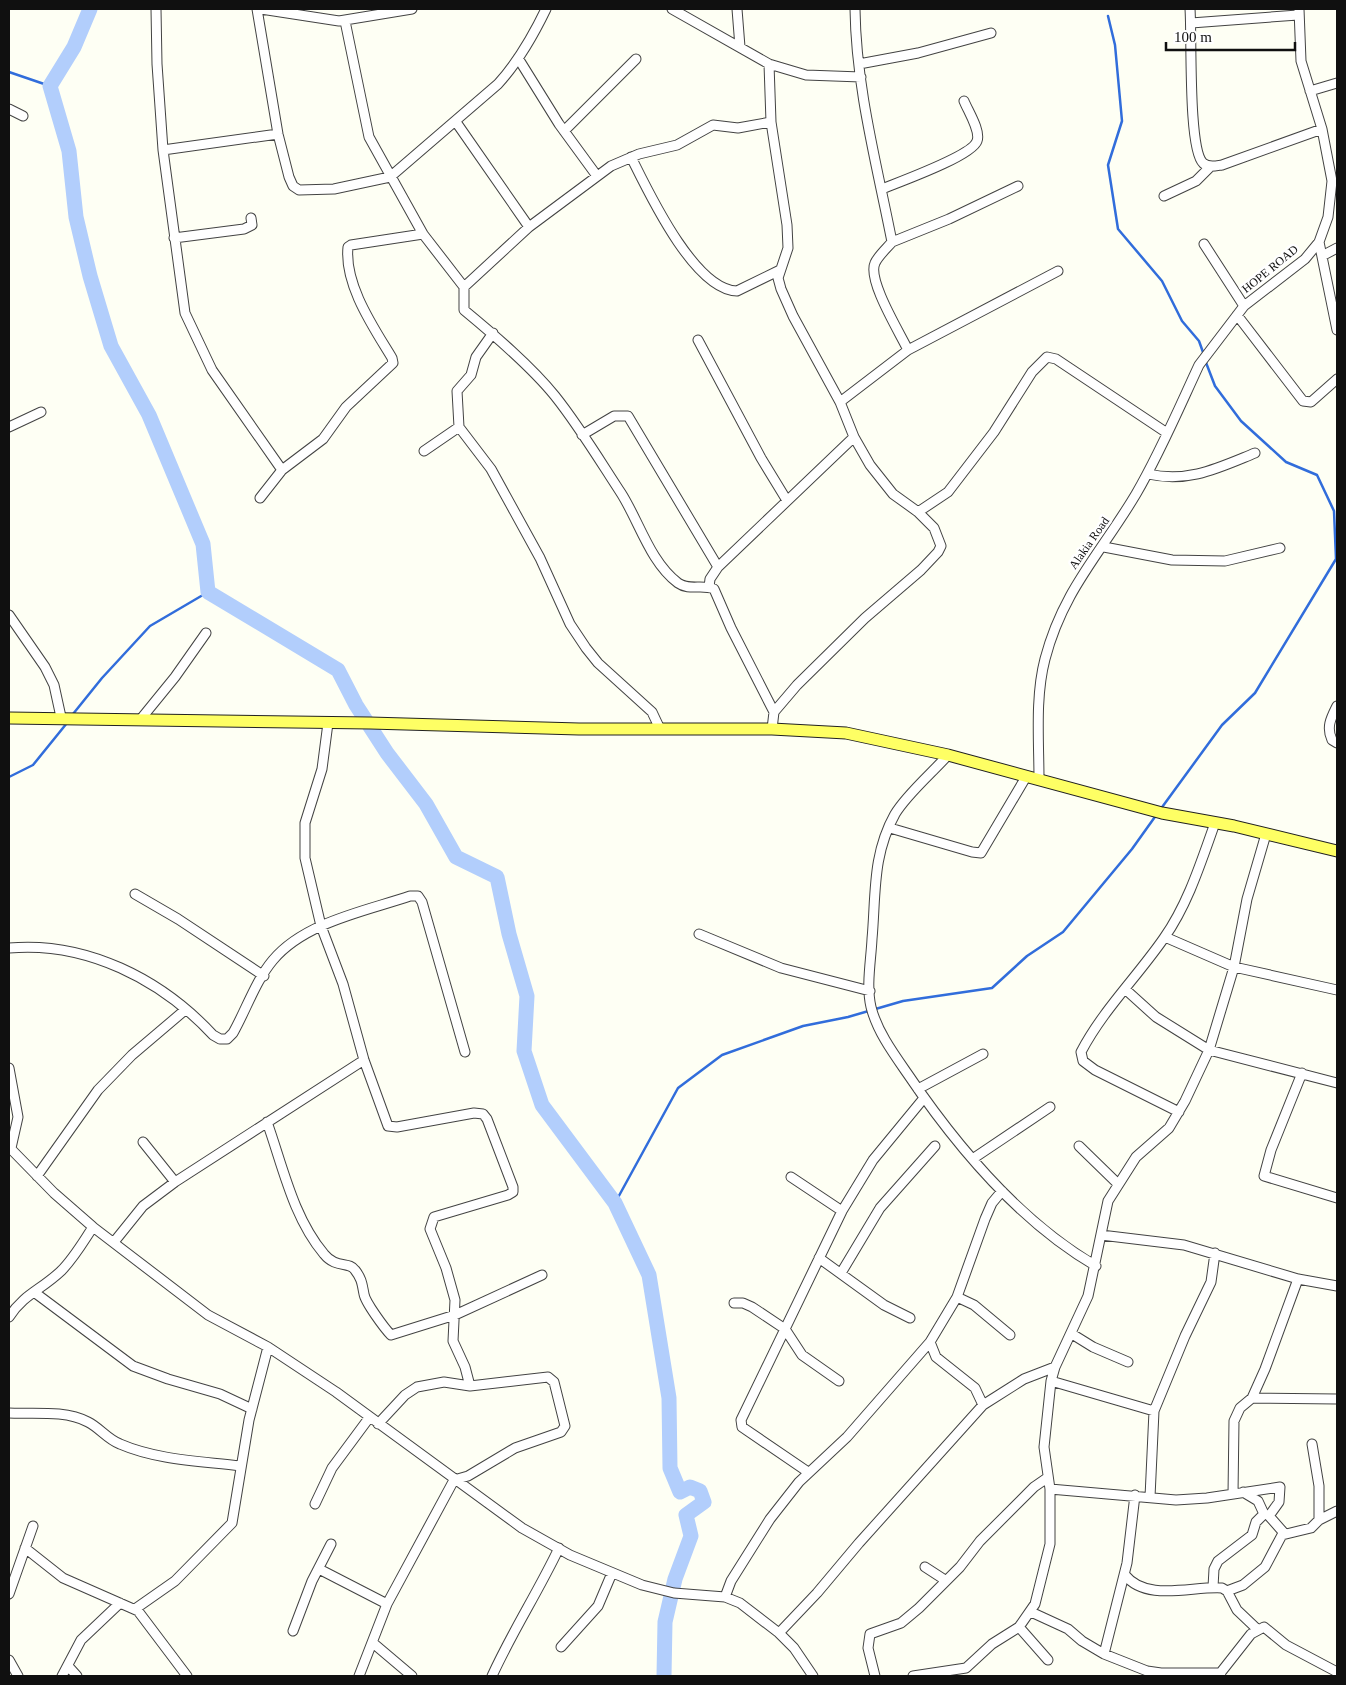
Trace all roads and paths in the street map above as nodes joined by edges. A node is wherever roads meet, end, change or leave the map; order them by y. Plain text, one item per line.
1 (156, 9) edge
2 (257, 9) edge
3 (261, 9) edge
4 (412, 9) edge
5 (546, 9) edge
6 (672, 9) edge
7 (736, 9) edge
8 (855, 9) edge
9 (1190, 9) edge
10 (1299, 12) edge
11 (345, 21) junction
12 (1191, 23) junction
13 (990, 33) dead end
14 (740, 47) junction
15 (518, 58) junction
16 (636, 59) dead end
17 (769, 64) junction
18 (859, 64) junction
19 (861, 77) junction
20 (1337, 83) edge
21 (1310, 91) junction
22 (964, 101) dead end
23 (9, 109) edge
24 (23, 116) dead end
25 (456, 122) junction
26 (771, 122) junction
27 (1322, 129) junction
28 (564, 131) junction
29 (278, 134) junction
30 (163, 150) junction
31 (631, 157) junction
32 (1210, 167) junction
33 (597, 176) junction
34 (390, 177) junction
35 (1018, 186) dead end
36 (882, 189) junction
37 (1164, 196) dead end
38 (251, 218) dead end
39 (529, 227) junction
40 (423, 234) junction
41 (174, 238) junction
42 (892, 242) junction
43 (1319, 242) junction
44 (1204, 244) dead end
45 (1337, 248) edge
46 (1322, 256) junction
47 (780, 270) junction
48 (1058, 271) dead end
49 (464, 287) junction
50 (1244, 306) junction
51 (1237, 315) junction
52 (1337, 330) edge
53 (493, 333) junction
54 (698, 340) dead end
55 (908, 350) junction
56 (1337, 379) edge
57 (840, 402) junction
58 (40, 412) dead end
59 (459, 426) junction
60 (9, 427) edge
61 (1167, 434) junction
62 (582, 435) junction
63 (854, 437) junction
64 (424, 451) dead end
65 (1255, 453) dead end
66 (282, 470) junction
67 (1148, 474) junction
68 (260, 498) dead end
69 (786, 499) junction
70 (918, 512) junction
71 (1104, 546) junction
72 (1280, 548) dead end
73 (718, 567) junction
74 (709, 587) junction
75 (9, 615) edge
76 (206, 633) dead end
77 (1337, 706) edge
78 (774, 712) junction
79 (9, 718) edge
80 (68, 718) junction
81 (140, 720) junction
82 (328, 722) junction
83 (660, 729) junction
84 (772, 729) junction
85 (1337, 743) edge
86 (948, 755) junction
87 (1026, 776) junction
88 (1039, 780) junction
89 (1215, 823) junction
90 (890, 828) junction
91 (1266, 834) junction
92 (1337, 851) edge
93 (135, 894) dead end
94 (321, 926) junction
95 (699, 934) dead end
96 (1165, 937) junction
97 (9, 948) edge
98 (1234, 967) junction
99 (264, 976) junction
100 (1125, 989) junction
101 (1337, 990) edge
102 (870, 999) junction
103 (185, 1010) junction
104 (1209, 1050) junction
105 (466, 1052) dead end
106 (983, 1054) dead end
107 (364, 1060) junction
108 (9, 1068) edge
109 (1302, 1073) junction
110 (1337, 1083) edge
111 (918, 1089) junction
112 (924, 1098) junction
113 (1050, 1107) dead end
114 (1179, 1112) junction
115 (267, 1122) junction
116 (143, 1142) dead end
117 (935, 1146) dead end
118 (1079, 1146) dead end
119 (10, 1148) edge
120 (974, 1158) junction
121 (37, 1176) junction
122 (790, 1177) dead end
123 (175, 1182) junction
124 (1118, 1184) junction
125 (1002, 1192) junction
126 (1337, 1198) edge
127 (842, 1211) junction
128 (93, 1227) junction
129 (1101, 1235) junction
130 (114, 1242) junction
131 (1215, 1253) junction
132 (819, 1258) junction
133 (1096, 1266) junction
134 (841, 1273) junction
135 (542, 1275) dead end
136 (1298, 1279) junction
137 (1337, 1286) edge
138 (34, 1292) junction
139 (957, 1296) junction
140 (734, 1303) dead end
141 (455, 1315) junction
142 (9, 1316) edge
143 (910, 1318) dead end
144 (784, 1329) junction
145 (1072, 1334) junction
146 (1010, 1335) dead end
147 (930, 1342) junction
148 (268, 1347) junction
149 (1128, 1362) dead end
150 (1055, 1367) junction
151 (839, 1381) dead end
152 (1051, 1381) junction
153 (470, 1386) junction
154 (1252, 1398) junction
155 (1337, 1399) edge
156 (983, 1406) junction
157 (252, 1408) junction
158 (1154, 1411) junction
159 (9, 1414) edge
160 (369, 1418) junction
161 (378, 1424) junction
162 (1312, 1444) dead end
163 (240, 1466) junction
164 (808, 1472) junction
165 (1047, 1478) junction
166 (454, 1480) junction
167 (1050, 1489) junction
168 (1243, 1492) junction
169 (1233, 1494) junction
170 (1135, 1495) junction
171 (1150, 1497) junction
172 (315, 1504) dead end
173 (1337, 1511) edge
174 (1319, 1520) junction
175 (33, 1526) dead end
176 (1284, 1533) junction
177 (331, 1544) dead end
178 (25, 1548) junction
179 (559, 1548) junction
180 (926, 1567) dead end
181 (320, 1569) junction
182 (612, 1573) junction
183 (1125, 1574) junction
184 (945, 1580) junction
185 (1213, 1587) junction
186 (1227, 1591) junction
187 (9, 1594) edge
188 (725, 1598) junction
189 (120, 1602) junction
190 (387, 1604) junction
191 (135, 1609) junction
192 (1031, 1612) junction
193 (1019, 1627) junction
194 (1257, 1629) junction
195 (293, 1631) dead end
196 (780, 1632) junction
197 (373, 1643) junction
198 (561, 1647) dead end
199 (1104, 1654) junction
200 (9, 1660) edge
201 (1048, 1660) dead end
202 (68, 1666) junction
203 (967, 1672) edge
204 (1337, 1672) edge
205 (1220, 1674) edge
206 (18, 1676) edge
207 (62, 1676) edge
208 (77, 1676) edge
209 (187, 1676) edge
210 (359, 1676) edge
211 (412, 1676) edge
212 (492, 1676) edge
213 (813, 1676) edge
214 (874, 1676) edge
215 (913, 1676) edge

1 - 30 street
2 - 29 street
3 - 11 street
4 - 11 street
5 - 15 street
6 - 14 street
7 - 14 street
8 - 18 street
9 - 12 street
10 - 12 street
10 - 21 street, HOPE ROAD
11 - 34 street
12 - 32 street
13 - 18 street
14 - 17 street
15 - 25 street
15 - 28 street
16 - 28 street
17 - 19 street
17 - 26 street
18 - 19 street
19 - 36 street
20 - 21 street
21 - 27 street, HOPE ROAD
22 - 36 street
23 - 24 street
25 - 34 street
25 - 39 street
26 - 31 street
26 - 47 street
27 - 32 street
27 - 43 street, HOPE ROAD
28 - 33 street
29 - 30 street
29 - 34 street
30 - 41 street
31 - 33 street
31 - 47 street
32 - 37 street
33 - 39 street
34 - 40 street
35 - 42 street
36 - 42 street
38 - 41 street
39 - 49 street
40 - 49 street
40 - 66 street
41 - 66 street
42 - 55 street
43 - 46 street
43 - 50 street, HOPE ROAD
44 - 50 street
45 - 46 street
46 - 52 street
47 - 57 street
48 - 55 street
49 - 53 street
50 - 51 street, HOPE ROAD
51 - 56 street
51 - 61 street, Alakia Road
53 - 59 street
53 - 62 street
54 - 69 street
55 - 57 street
57 - 63 street
58 - 60 street
59 - 64 street
59 - 83 street
61 - 67 street, Alakia Road
61 - 70 street
62 - 73 street
62 - 74 street
63 - 69 street
63 - 70 street
65 - 67 street
66 - 68 street
67 - 71 street, Alakia Road
69 - 73 street
70 - 78 street
71 - 72 street
71 - 88 street, Alakia Road
73 - 74 street
74 - 78 street
75 - 80 street
76 - 81 street
77 - 85 street
78 - 84 street
79 - 80 main road
80 - 81 main road
81 - 82 main road
82 - 83 main road
82 - 94 street
83 - 84 main road
84 - 86 main road
86 - 87 main road
86 - 90 street
87 - 88 main road
87 - 90 street
88 - 89 main road
89 - 91 main road
89 - 96 street
90 - 102 street
91 - 92 main road
91 - 98 street
93 - 99 street
94 - 99 street
94 - 105 street
94 - 107 street
95 - 102 street
96 - 98 street
96 - 100 street
97 - 103 street
98 - 101 street
98 - 104 street
99 - 103 street
100 - 104 street
100 - 114 street
102 - 111 street
103 - 121 street
104 - 109 street
104 - 114 street
106 - 111 street
107 - 115 street
107 - 141 street
108 - 119 street
109 - 110 street
109 - 126 street
111 - 112 street
112 - 120 street
112 - 127 street
113 - 120 street
114 - 124 street
115 - 123 street
115 - 141 street
116 - 123 street
117 - 134 street
118 - 124 street
119 - 121 street
120 - 125 street
121 - 128 street
122 - 127 street
123 - 130 street
124 - 129 street
125 - 133 street
125 - 139 street
127 - 132 street
128 - 130 street
128 - 138 street
129 - 131 street
129 - 133 street
130 - 148 street
131 - 136 street
131 - 158 street
132 - 134 street
132 - 144 street
133 - 145 street
134 - 143 street
135 - 141 street
136 - 137 street
136 - 154 street
138 - 142 street
138 - 157 street
139 - 146 street
139 - 147 street
140 - 144 street
141 - 153 street
144 - 151 street
144 - 164 street
145 - 149 street
145 - 150 street
147 - 156 street
147 - 164 street
148 - 157 street
148 - 160 street
150 - 152 street
150 - 156 street
152 - 158 street
152 - 165 street
153 - 161 street
153 - 166 street
154 - 155 street
154 - 169 street
156 - 196 street
157 - 163 street
158 - 171 street
159 - 163 street
160 - 161 street
160 - 172 street
161 - 166 street
162 - 174 street
163 - 191 street
164 - 188 street
165 - 167 street
165 - 184 street
166 - 179 street
166 - 190 street
167 - 170 street
167 - 192 street
168 - 169 street
168 - 176 street
168 - 185 street
169 - 171 street
170 - 171 street
170 - 183 street
173 - 174 street
174 - 176 street
175 - 178 street
176 - 186 street
177 - 181 street
178 - 187 street
178 - 189 street
179 - 182 street
179 - 212 street
180 - 184 street
181 - 190 street
181 - 195 street
182 - 188 street
182 - 198 street
183 - 185 street
183 - 199 street
184 - 214 street
185 - 186 street
186 - 194 street
188 - 196 street
189 - 191 street
189 - 202 street
190 - 197 street
191 - 209 street
192 - 193 street
192 - 199 street
193 - 201 street
193 - 203 street
194 - 204 street
194 - 205 street
196 - 213 street
197 - 210 street
197 - 211 street
199 - 205 street
200 - 206 street
202 - 207 street
202 - 208 street
203 - 215 street

